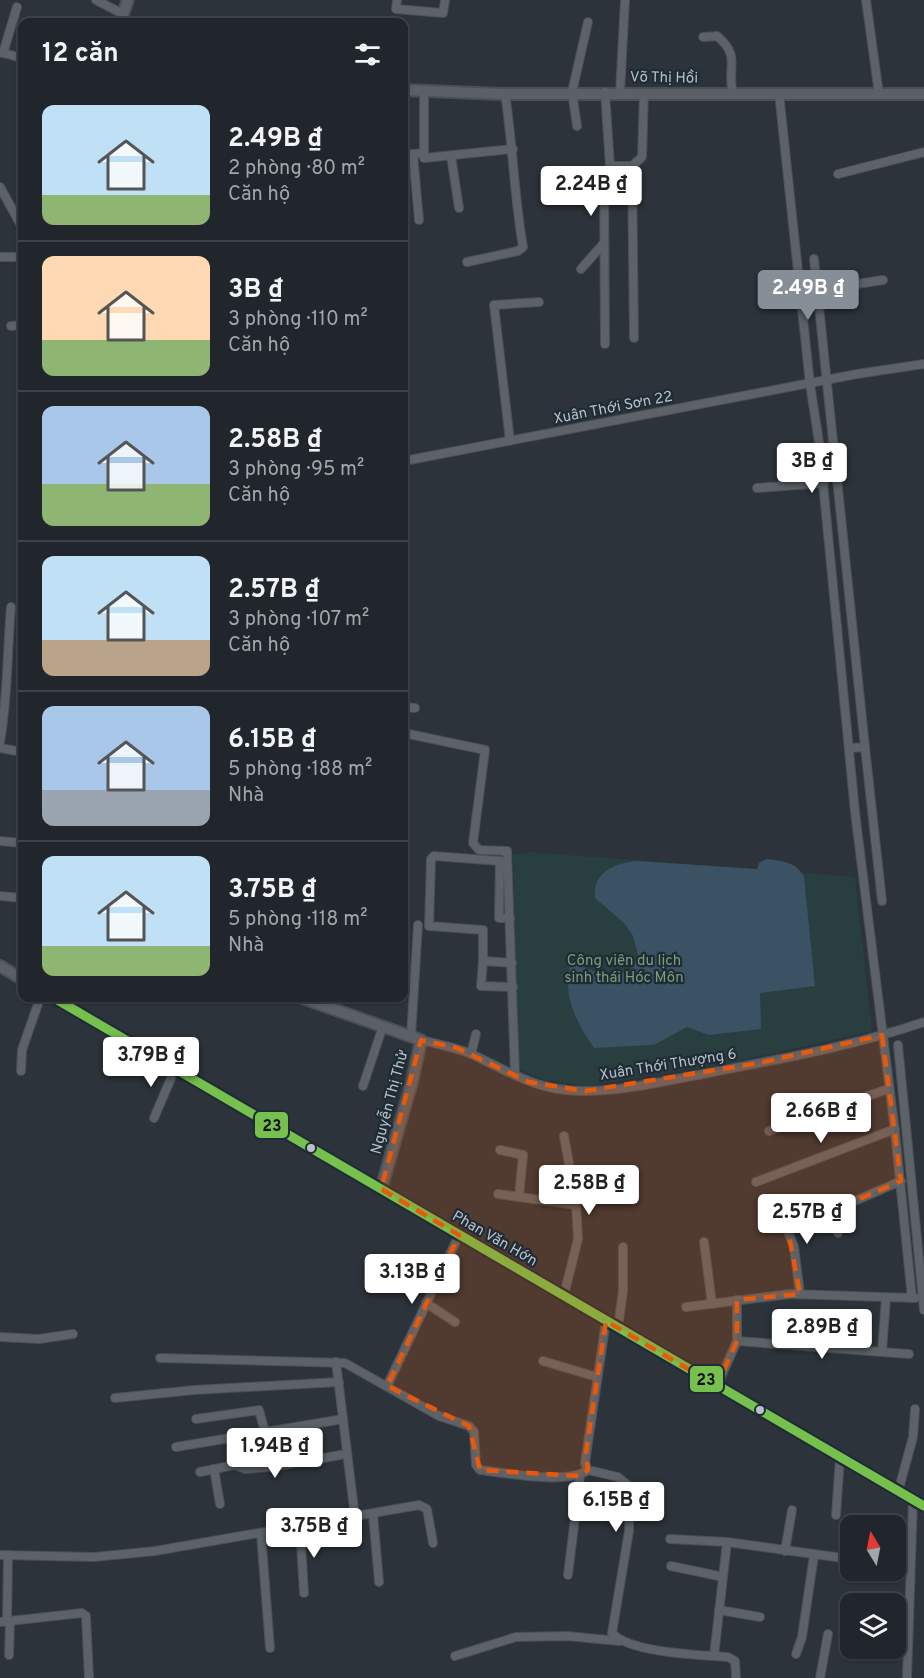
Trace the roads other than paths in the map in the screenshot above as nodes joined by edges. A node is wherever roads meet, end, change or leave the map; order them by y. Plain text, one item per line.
1 (96, 0) edge
2 (128, 0) edge
3 (397, 0) edge
4 (445, 0) edge
5 (625, 0) edge
6 (866, 0) edge
7 (17, 7) dead end
8 (121, 18) edge
9 (588, 22) dead end
10 (703, 37) dead end
11 (1, 53) edge
12 (18, 57) edge
13 (408, 91) edge
14 (572, 92) junction
15 (605, 92) junction
16 (620, 92) junction
17 (424, 93) junction
18 (644, 93) junction
19 (733, 93) junction
20 (779, 93) junction
21 (505, 94) junction
22 (879, 94) junction
23 (924, 94) edge
24 (578, 126) dead end
25 (513, 149) junction
26 (924, 152) edge
27 (424, 153) junction
28 (413, 154) junction
29 (408, 155) edge
30 (451, 156) junction
31 (610, 166) junction
32 (632, 166) junction
33 (838, 174) dead end
34 (0, 187) edge
35 (459, 208) dead end
36 (18, 219) edge
37 (419, 220) dead end
38 (604, 243) junction
39 (0, 257) edge
40 (18, 257) edge
41 (814, 259) dead end
42 (467, 262) dead end
43 (581, 269) dead end
44 (883, 280) dead end
45 (818, 290) junction
46 (539, 302) dead end
47 (18, 325) edge
48 (11, 326) dead end
49 (634, 338) dead end
50 (605, 344) dead end
51 (924, 364) edge
52 (828, 380) junction
53 (810, 384) junction
54 (510, 441) junction
55 (408, 460) edge
56 (824, 483) junction
57 (757, 488) dead end
58 (11, 607) dead end
59 (408, 707) edge
60 (415, 708) dead end
61 (408, 734) edge
62 (0, 742) edge
63 (865, 747) junction
64 (0, 748) edge
65 (850, 748) junction
66 (18, 751) edge
67 (0, 841) edge
68 (18, 843) edge
69 (0, 896) edge
70 (18, 898) edge
71 (882, 901) dead end
72 (510, 918) junction
73 (418, 926) dead end
74 (483, 961) junction
75 (512, 963) junction
76 (0, 966) edge
77 (18, 977) edge
78 (513, 987) junction
79 (39, 1002) edge
80 (61, 1002) edge
81 (317, 1002) edge
82 (924, 1022) edge
83 (383, 1026) junction
84 (476, 1034) dead end
85 (882, 1035) junction
86 (416, 1038) junction
87 (898, 1045) dead end
88 (471, 1054) junction
89 (175, 1068) junction
90 (21, 1071) dead end
91 (515, 1074) junction
92 (363, 1086) dead end
93 (888, 1089) junction
94 (154, 1118) dead end
95 (895, 1129) junction
96 (769, 1131) dead end
97 (564, 1136) dead end
98 (500, 1150) dead end
99 (901, 1181) junction
100 (756, 1182) dead end
101 (381, 1189) junction
102 (498, 1194) dead end
103 (519, 1197) junction
104 (576, 1205) junction
105 (778, 1206) dead end
106 (829, 1211) junction
107 (788, 1230) junction
108 (838, 1233) dead end
109 (459, 1235) junction
110 (704, 1242) dead end
111 (623, 1247) dead end
112 (800, 1294) junction
113 (564, 1295) junction
114 (885, 1298) junction
115 (912, 1298) junction
116 (923, 1298) edge
117 (737, 1300) junction
118 (426, 1304) junction
119 (712, 1304) junction
120 (686, 1306) dead end
121 (924, 1310) edge
122 (606, 1321) junction
123 (455, 1322) dead end
124 (618, 1327) junction
125 (73, 1334) dead end
126 (0, 1336) edge
127 (737, 1341) junction
128 (882, 1352) junction
129 (909, 1354) dead end
130 (160, 1358) dead end
131 (543, 1361) dead end
132 (336, 1362) junction
133 (597, 1377) junction
134 (339, 1382) junction
135 (387, 1386) junction
136 (717, 1386) junction
137 (115, 1398) dead end
138 (915, 1409) dead end
139 (195, 1419) dead end
140 (343, 1419) junction
141 (265, 1432) junction
142 (176, 1446) dead end
143 (346, 1454) junction
144 (840, 1458) junction
145 (214, 1469) junction
146 (588, 1470) junction
147 (200, 1472) dead end
148 (580, 1476) junction
149 (898, 1491) junction
150 (220, 1504) dead end
151 (920, 1504) edge
152 (792, 1510) dead end
153 (373, 1514) junction
154 (836, 1515) dead end
155 (355, 1517) junction
156 (300, 1528) junction
157 (261, 1534) junction
158 (670, 1539) dead end
159 (728, 1542) junction
160 (433, 1543) dead end
161 (785, 1551) junction
162 (4, 1555) edge
163 (814, 1555) junction
164 (840, 1558) edge
165 (906, 1565) edge
166 (910, 1565) junction
167 (671, 1566) dead end
168 (568, 1575) dead end
169 (723, 1577) junction
170 (379, 1582) dead end
171 (304, 1593) dead end
172 (719, 1610) junction
173 (760, 1617) dead end
174 (6, 1622) edge
175 (828, 1634) dead end
176 (619, 1641) junction
177 (270, 1648) dead end
178 (796, 1654) dead end
179 (9, 1655) dead end
180 (455, 1656) dead end
181 (714, 1656) junction
182 (89, 1678) edge
183 (736, 1678) edge
184 (820, 1678) edge
185 (907, 1678) edge

1 - 8 street
2 - 8 main road
3 - 4 street
5 - 16 street
6 - 22 street
7 - 11 street
9 - 14 street
10 - 19 street
11 - 12 street
13 - 17 main road, Võ Thị Hồi
14 - 15 main road, Võ Thị Hồi
14 - 21 main road, Võ Thị Hồi
14 - 24 street
15 - 16 main road, Võ Thị Hồi
15 - 31 street
16 - 18 main road, Võ Thị Hồi
17 - 21 main road, Võ Thị Hồi
17 - 27 street
18 - 19 main road, Võ Thị Hồi
18 - 32 street
19 - 20 main road, Võ Thị Hồi
20 - 22 main road, Võ Thị Hồi
20 - 53 street
21 - 25 street
22 - 23 main road, Võ Thị Hồi
25 - 30 street
25 - 42 street
26 - 33 street
27 - 28 street
27 - 30 street
28 - 29 street
28 - 37 street
30 - 35 street
31 - 32 street
31 - 38 street
32 - 49 street
34 - 36 street
38 - 43 street
38 - 50 street
39 - 40 street
41 - 45 street
44 - 45 street
45 - 52 street
46 - 54 street
47 - 48 street
51 - 52 street, Xuân Thới Sơn 22
52 - 53 street, Xuân Thới Sơn 22
52 - 63 street
53 - 54 street, Xuân Thới Sơn 22
53 - 56 street
54 - 55 street, Xuân Thới Sơn 22
56 - 57 street
56 - 65 street
58 - 62 street
59 - 60 street
61 - 72 street
63 - 65 street
63 - 71 street
64 - 66 street
65 - 85 street
67 - 68 street
69 - 70 street
72 - 74 street
72 - 75 street
73 - 86 street
74 - 75 street
74 - 78 street
75 - 78 street
76 - 77 main road
78 - 91 street
79 - 90 street
80 - 89 main road, Phan Văn Hớn
81 - 83 main road, Nguyễn Thị Thử
82 - 85 street, Xuân Thới Thượng 6
83 - 86 main road, Nguyễn Thị Thử
83 - 92 street
84 - 88 street
85 - 91 street, Xuân Thới Thượng 6
85 - 93 street
86 - 88 street, Xuân Thới Thượng 6
86 - 101 main road, Nguyễn Thị Thử
87 - 116 street
88 - 91 street, Xuân Thới Thượng 6
89 - 94 street
89 - 101 main road, Phan Văn Hớn
93 - 95 street
93 - 96 street
95 - 99 street
95 - 100 street
97 - 104 street
98 - 103 street
99 - 106 street
99 - 115 street
101 - 109 main road, Phan Văn Hớn
102 - 103 street
103 - 104 street
104 - 113 street
105 - 107 street
106 - 107 street
106 - 108 street
107 - 112 street
109 - 113 main road, Phan Văn Hớn
109 - 118 street
110 - 119 street
111 - 124 street
112 - 114 street
112 - 117 street
113 - 122 main road, Phan Văn Hớn
114 - 115 street
114 - 128 street
115 - 116 street
116 - 121 street
117 - 119 street
117 - 127 street
118 - 123 street
118 - 135 street
119 - 120 street
122 - 124 main road, Phan Văn Hớn
122 - 133 street
124 - 136 main road, Phan Văn Hớn
125 - 126 street
127 - 128 street
127 - 136 street
128 - 129 street
130 - 132 street
131 - 133 street
132 - 134 street
132 - 135 street
133 - 146 street
134 - 137 street
134 - 140 street
135 - 148 street
136 - 144 main road, Phan Văn Hớn
138 - 149 street
139 - 141 street
140 - 141 street
140 - 143 street
141 - 142 street
143 - 145 street
143 - 155 street
144 - 149 main road, Phan Văn Hớn
144 - 154 street
145 - 147 street
145 - 150 street
146 - 148 street
146 - 176 street
148 - 168 street
149 - 151 main road, Phan Văn Hớn
151 - 166 street
152 - 161 street
153 - 155 street
153 - 160 street
153 - 170 street
155 - 156 street
156 - 157 street
156 - 171 street
157 - 162 street
157 - 177 street
158 - 159 street
159 - 161 street
159 - 169 street
161 - 163 street
162 - 174 street
163 - 164 street
163 - 178 street
165 - 166 street
166 - 185 street
167 - 169 street
169 - 172 street
172 - 173 street
172 - 181 street
174 - 179 street
174 - 182 street
175 - 184 street
176 - 180 street
176 - 181 street
181 - 183 street

